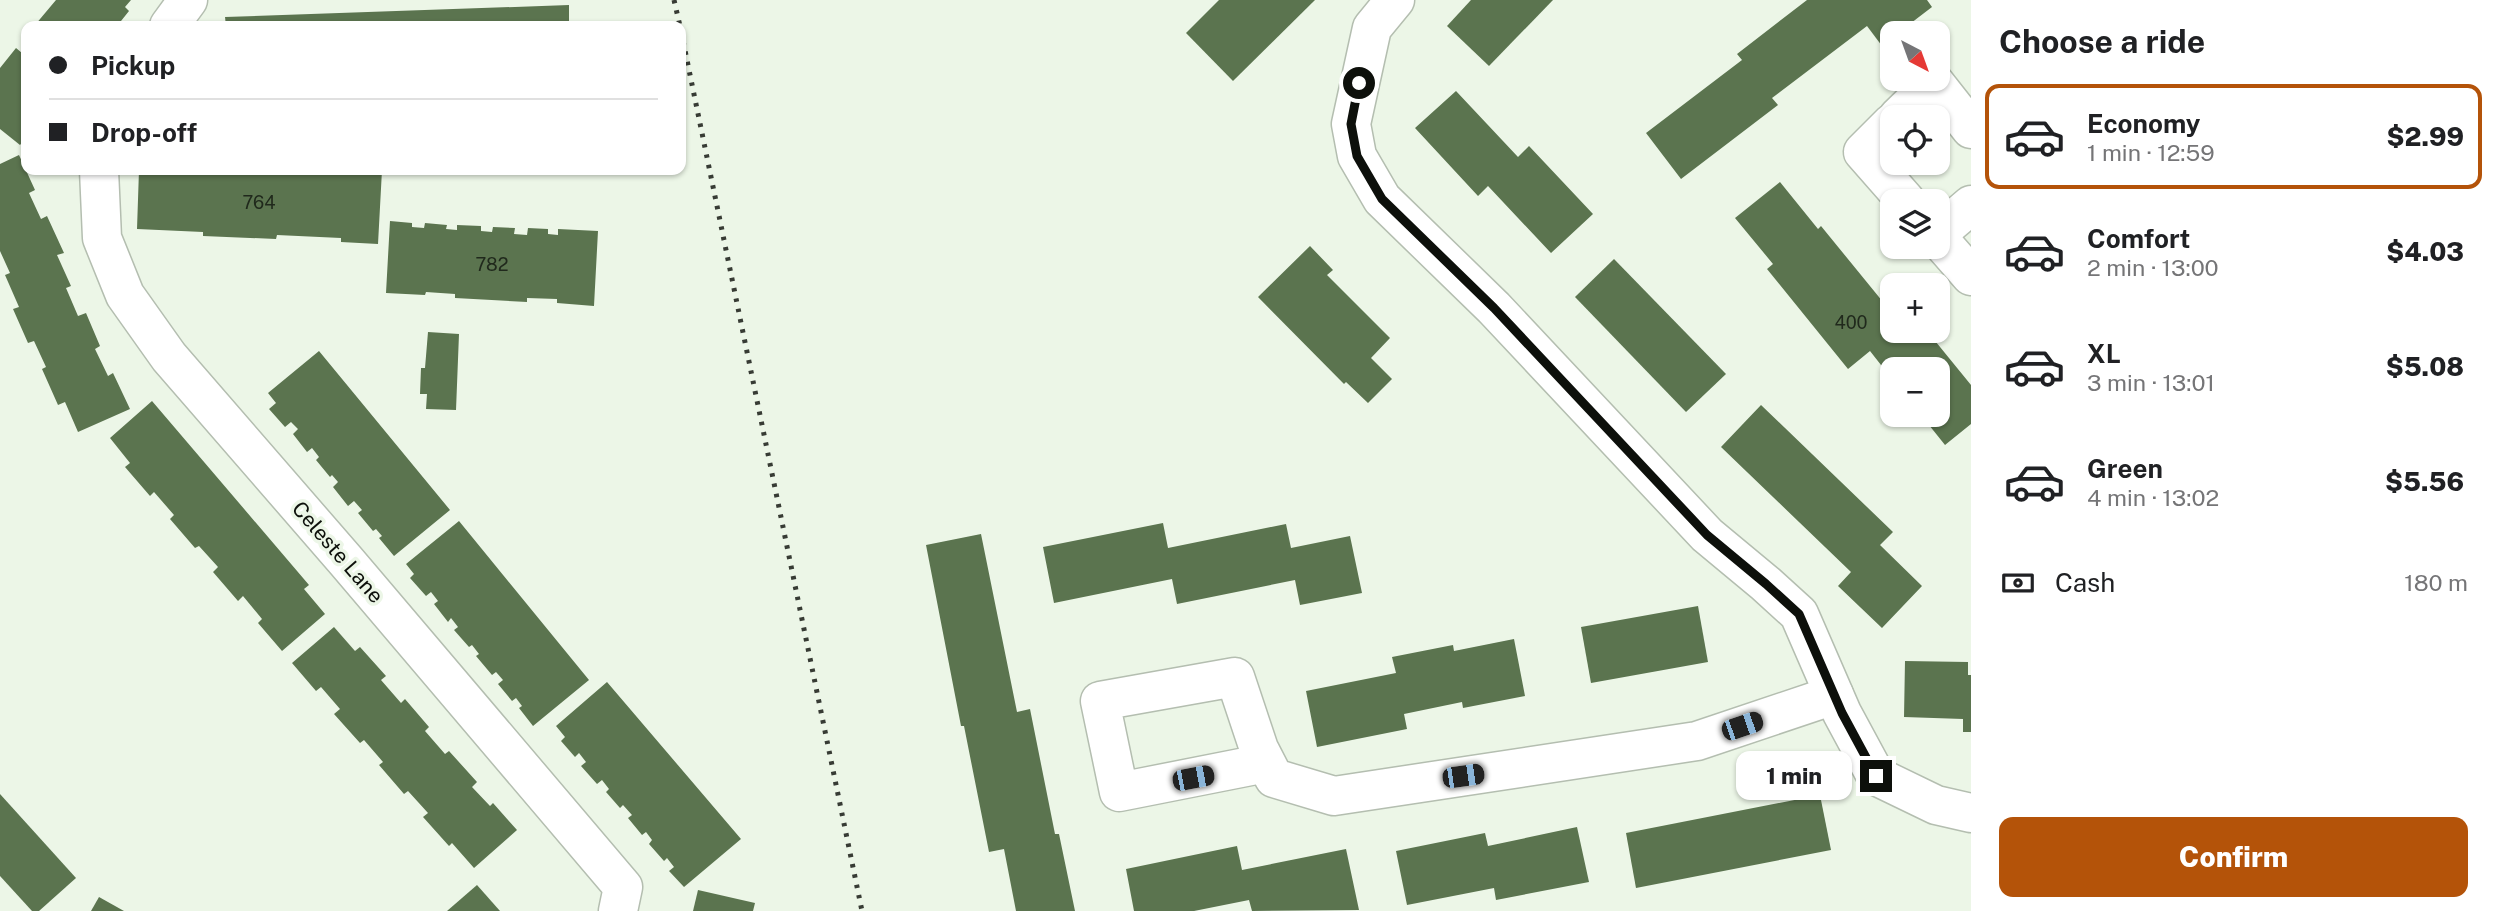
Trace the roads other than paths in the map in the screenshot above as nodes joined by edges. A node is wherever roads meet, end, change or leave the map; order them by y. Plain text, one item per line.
1 (188, 0) edge
2 (1395, 0) edge
3 (173, 21) edge
4 (1910, 105) edge
5 (1971, 129) edge
6 (1880, 136) edge
7 (1880, 171) edge
8 (99, 175) edge
9 (1883, 175) edge
10 (1895, 189) edge
11 (1971, 205) edge
12 (1950, 224) edge
13 (1950, 251) edge
14 (1971, 276) edge
15 (1834, 695) junction
16 (1266, 763) dead end
17 (1971, 813) edge
18 (618, 911) edge

1 - 3 street
2 - 15 street
4 - 5 street
6 - 7 street
8 - 18 street, Celeste Lane
9 - 10 street
11 - 12 street
13 - 14 street
15 - 16 street
15 - 17 street

